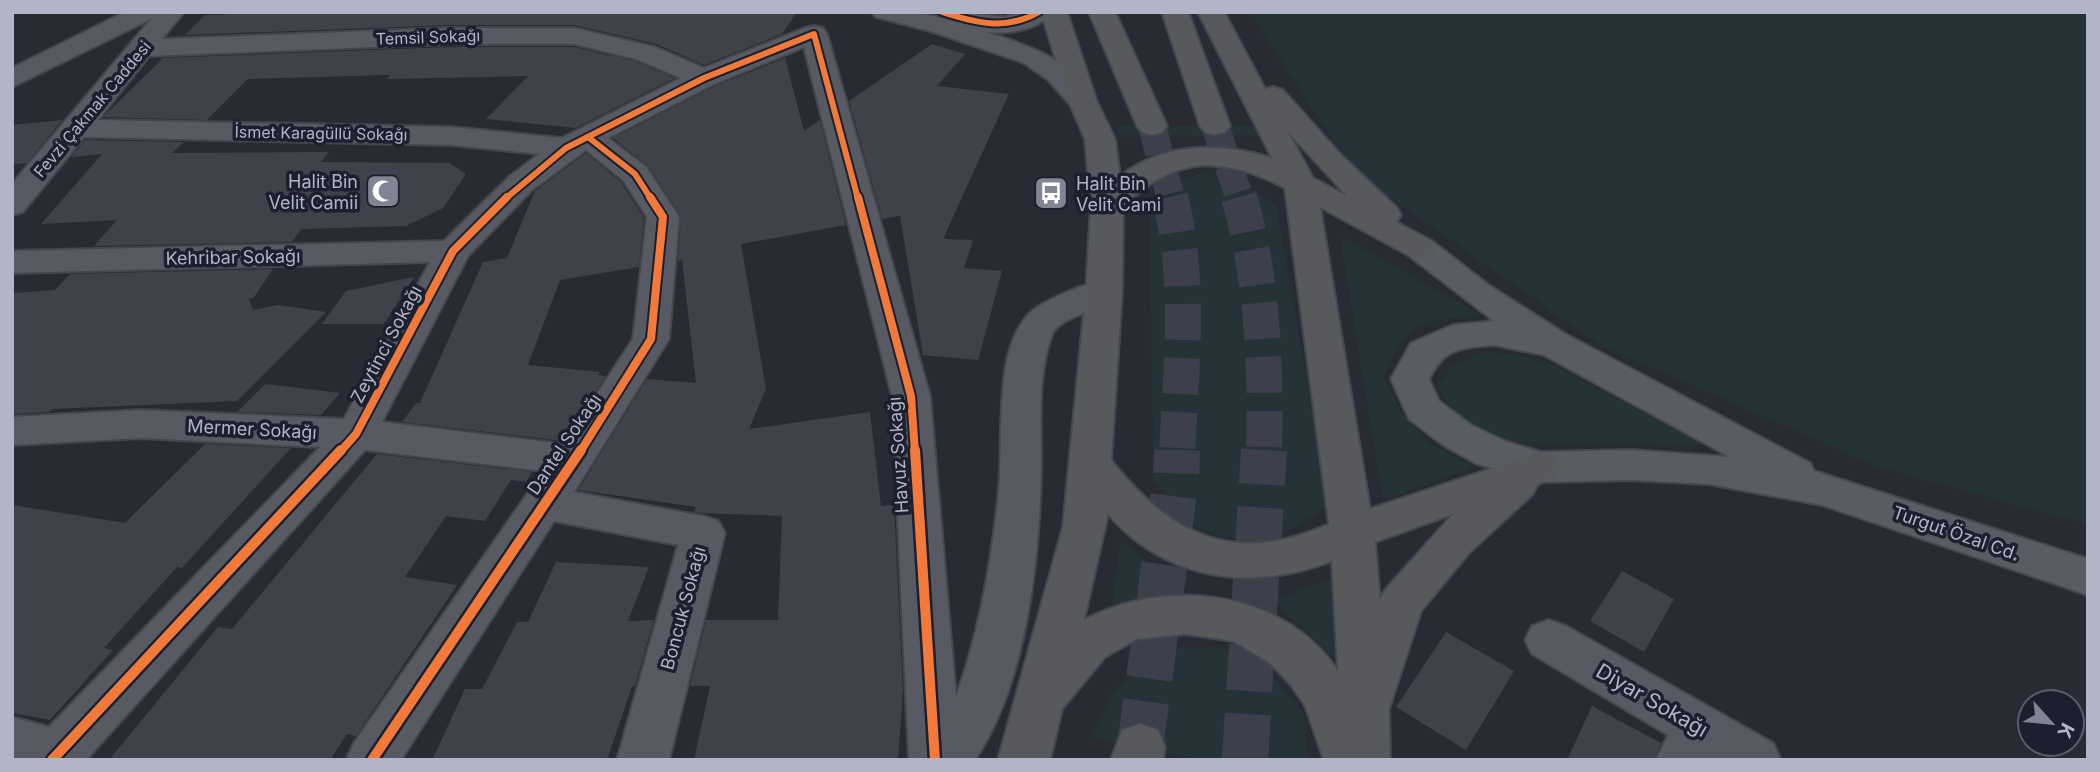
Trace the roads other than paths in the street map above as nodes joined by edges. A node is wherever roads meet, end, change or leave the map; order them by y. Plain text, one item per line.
1 (146, 12) edge
2 (172, 12) edge
3 (885, 12) edge
4 (942, 12) edge
5 (1039, 12) edge
6 (1054, 12) edge
7 (1102, 12) edge
8 (1175, 12) edge
9 (1211, 12) edge
10 (822, 23) edge
11 (1228, 43) junction
12 (144, 48) junction
13 (704, 78) junction
14 (12, 79) edge
15 (1083, 102) junction
16 (1152, 126) tunnel mouth
17 (1215, 126) tunnel mouth
18 (75, 128) junction
19 (577, 143) junction
20 (49, 160) junction
21 (12, 165) edge
22 (1300, 183) junction
23 (12, 205) edge
24 (1107, 206) junction
25 (1420, 248) junction
26 (453, 251) junction
27 (12, 262) edge
28 (1104, 291) junction
29 (1555, 344) junction
30 (12, 430) edge
31 (356, 434) junction
32 (575, 460) junction
33 (1092, 465) junction
34 (1541, 467) junction
35 (1825, 489) junction
36 (543, 503) junction
37 (1352, 533) junction
38 (2088, 577) edge
39 (1549, 640) dead end
40 (1037, 705) junction
41 (1365, 737) edge
42 (1690, 743) edge
43 (40, 751) edge
44 (372, 760) edge
45 (643, 760) edge
46 (935, 760) edge
47 (945, 760) edge
48 (1024, 760) edge
49 (1350, 760) edge
50 (1755, 760) edge

1 - 14 street
2 - 12 street, Fevzi Çakmak Caddesi
3 - 15 street
4 - 5 street
6 - 15 highway
7 - 16 highway
8 - 17 highway
9 - 11 highway
10 - 13 street, Zeytinci Sokağı
10 - 46 street, Havuz Sokağı
11 - 22 highway
11 - 25 highway
12 - 13 street, Temsil Sokağı
12 - 18 street, Fevzi Çakmak Caddesi
13 - 19 street, Zeytinci Sokağı
15 - 24 highway
18 - 19 street, İsmet Karagüllü Sokağı
18 - 20 street, Fevzi Çakmak Caddesi
19 - 26 street, Zeytinci Sokağı
19 - 32 street, Dantel Sokağı
20 - 21 street
20 - 23 street, Fevzi Çakmak Caddesi
22 - 24 highway
22 - 25 highway
22 - 37 highway
24 - 28 highway
25 - 29 main road
26 - 27 street, Kehribar Sokağı
26 - 31 street, Zeytinci Sokağı
28 - 33 highway
28 - 47 street
29 - 34 main road
29 - 35 main road
30 - 31 street, Mermer Sokağı
31 - 32 street, Mermer Sokağı
31 - 43 street, Zeytinci Sokağı
32 - 36 street, Dantel Sokağı
33 - 37 highway
33 - 40 highway
34 - 35 main road
34 - 37 highway
34 - 41 highway
35 - 38 main road, Turgut Özal Cd.
36 - 44 street, Dantel Sokağı
36 - 45 street, Boncuk Sokağı
37 - 41 highway
39 - 42 street, Diyar Sokağı
40 - 48 highway
40 - 49 highway
42 - 50 street, Diyar Sokağı

